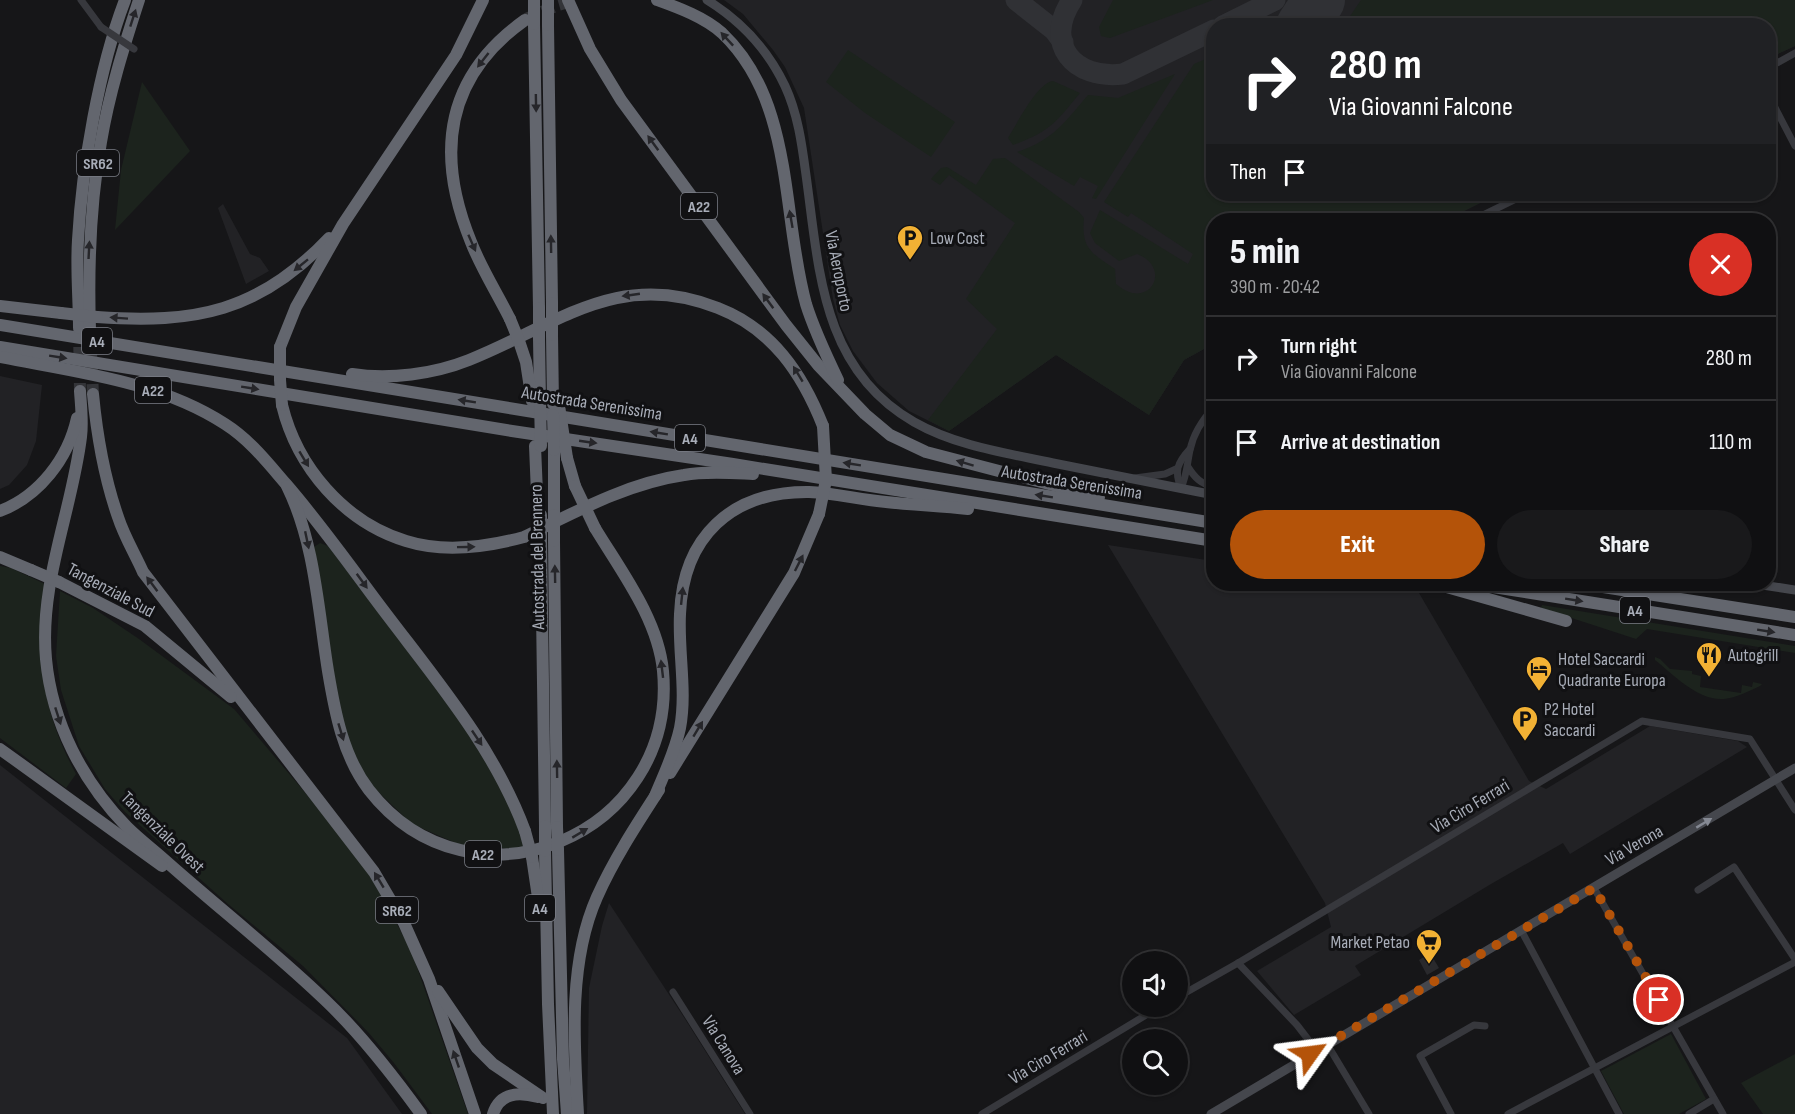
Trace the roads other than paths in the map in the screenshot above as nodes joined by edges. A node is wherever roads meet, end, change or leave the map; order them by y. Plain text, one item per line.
1 (81, 0) edge
2 (125, 0) edge
3 (139, 0) edge
4 (483, 0) edge
5 (534, 0) edge
6 (548, 0) edge
7 (657, 0) edge
8 (707, 0) edge
9 (569, 3) edge
10 (530, 22) junction
11 (134, 49) dead end
12 (1795, 53) edge
13 (1776, 64) edge
14 (1776, 109) edge
15 (1795, 146) edge
16 (1512, 201) edge
17 (1487, 213) edge
18 (343, 224) junction
19 (0, 306) edge
20 (0, 325) edge
21 (0, 347) edge
22 (0, 357) edge
23 (195, 357) junction
24 (105, 378) joint
25 (93, 394) tunnel mouth
26 (846, 394) junction
27 (536, 400) junction
28 (556, 402) junction
29 (1206, 418) edge
30 (1190, 449) junction
31 (1188, 467) junction
32 (1176, 469) junction
33 (806, 476) junction
34 (1133, 479) junction
35 (1206, 485) edge
36 (287, 486) junction
37 (1181, 488) junction
38 (1206, 493) edge
39 (0, 511) edge
40 (1185, 519) junction
41 (1086, 520) junction
42 (1206, 523) edge
43 (1206, 540) edge
44 (0, 557) edge
45 (1776, 587) edge
46 (1795, 590) edge
47 (1461, 591) edge
48 (1518, 591) edge
49 (1629, 591) edge
50 (1795, 617) edge
51 (1566, 621) dead end
52 (1795, 635) edge
53 (252, 716) junction
54 (0, 749) edge
55 (1795, 768) edge
56 (1775, 781) junction
57 (655, 796) junction
58 (1795, 810) edge
59 (551, 827) junction
60 (525, 831) joint
61 (551, 851) junction
62 (186, 881) junction
63 (1594, 888) junction
64 (1698, 890) dead end
65 (1521, 930) junction
66 (547, 959) junction
67 (1795, 960) edge
68 (1238, 963) junction
69 (429, 979) junction
70 (1188, 991) edge
71 (673, 992) dead end
72 (1143, 1017) edge
73 (1485, 1026) dead end
74 (1674, 1027) junction
75 (1328, 1044) junction
76 (1317, 1051) junction
77 (1595, 1068) junction
78 (1714, 1099) junction
79 (421, 1114) edge
80 (475, 1114) edge
81 (493, 1114) edge
82 (553, 1114) edge
83 (567, 1114) edge
84 (578, 1114) edge
85 (750, 1114) edge
86 (982, 1114) edge
87 (1211, 1114) edge
88 (1369, 1114) edge
89 (1451, 1114) edge
90 (1508, 1114) edge
91 (1619, 1114) edge
92 (1689, 1114) edge
93 (1723, 1114) edge

1 - 11 street, bridge
2 -> 3 highway, SR62
4 - 18 highway
5 - 10 highway, Autostrada del Brennero, bridge
28 -> 6 highway, bridge
26 -> 7 highway
8 - 34 street, Via Aeroporto
26 -> 9 highway, A22
10 -> 27 highway, Autostrada del Brennero, bridge
10 -> 27 highway, bridge
12 - 13 street
14 - 15 street
16 - 17 street
18 -> 19 highway, bridge
18 -> 33 highway, bridge
20 - 23 highway, Autostrada Serenissima / A4
21 -> 33 highway, Autostrada Serenissima / A4
22 - 24 highway, A4
40 -> 23 highway, Autostrada Serenissima / A4
57 -> 23 highway, bridge
24 - 36 highway, A22
53 -> 25 highway, SR62
40 -> 26 highway, A4
27 - 59 highway, Autostrada del Brennero, bridge
36 -> 28 highway, A22, bridge
59 -> 28 highway, Autostrada del Brennero, bridge
29 - 30 street
30 - 31 street
30 - 32 street
31 - 35 street
31 - 37 street
32 - 34 street
32 - 37 street
33 - 41 highway, Autostrada Serenissima / A4
34 - 37 street, Via Aeroporto
36 -> 60 highway, A22
37 - 38 street, Via Aeroporto
39 -> 62 highway, Tangenziale Ovest
40 - 42 highway, Autostrada Serenissima / A4
41 - 43 highway, Autostrada Serenissima / A4
57 -> 41 highway
44 - 53 highway, Tangenziale Sud, bridge
45 - 46 street
47 - 51 highway
48 -> 52 highway, A4
49 - 50 highway, A4
69 -> 53 highway, SR62
54 - 62 highway
55 - 56 street, Via Verona
56 - 58 street, Via Ciro Ferrari
63 -> 56 street, Via Verona
56 - 68 street, Via Ciro Ferrari
57 - 84 highway
59 - 61 highway, Autostrada del Brennero, bridge
60 - 66 highway, A4, bridge
61 - 66 highway, Autostrada del Brennero
61 - 83 highway, Autostrada del Brennero
62 - 79 highway, Tangenziale Ovest
63 - 65 street, Via Verona
63 - 74 street
64 - 67 street
65 - 75 street, Via Verona
65 - 77 street
66 - 82 highway, Autostrada del Brennero
67 - 74 street
68 - 70 street, Via Ciro Ferrari
68 - 76 street
80 -> 69 highway, SR62
69 - 81 highway, SR62
71 - 85 street, Via Canova
72 - 86 street, Via Ciro Ferrari
73 - 89 street
74 - 77 street
74 - 78 street
75 - 76 street, Via Verona
75 - 88 street
76 - 87 street, Via Verona
77 - 90 street
77 - 91 street
78 - 92 street
78 - 93 street

